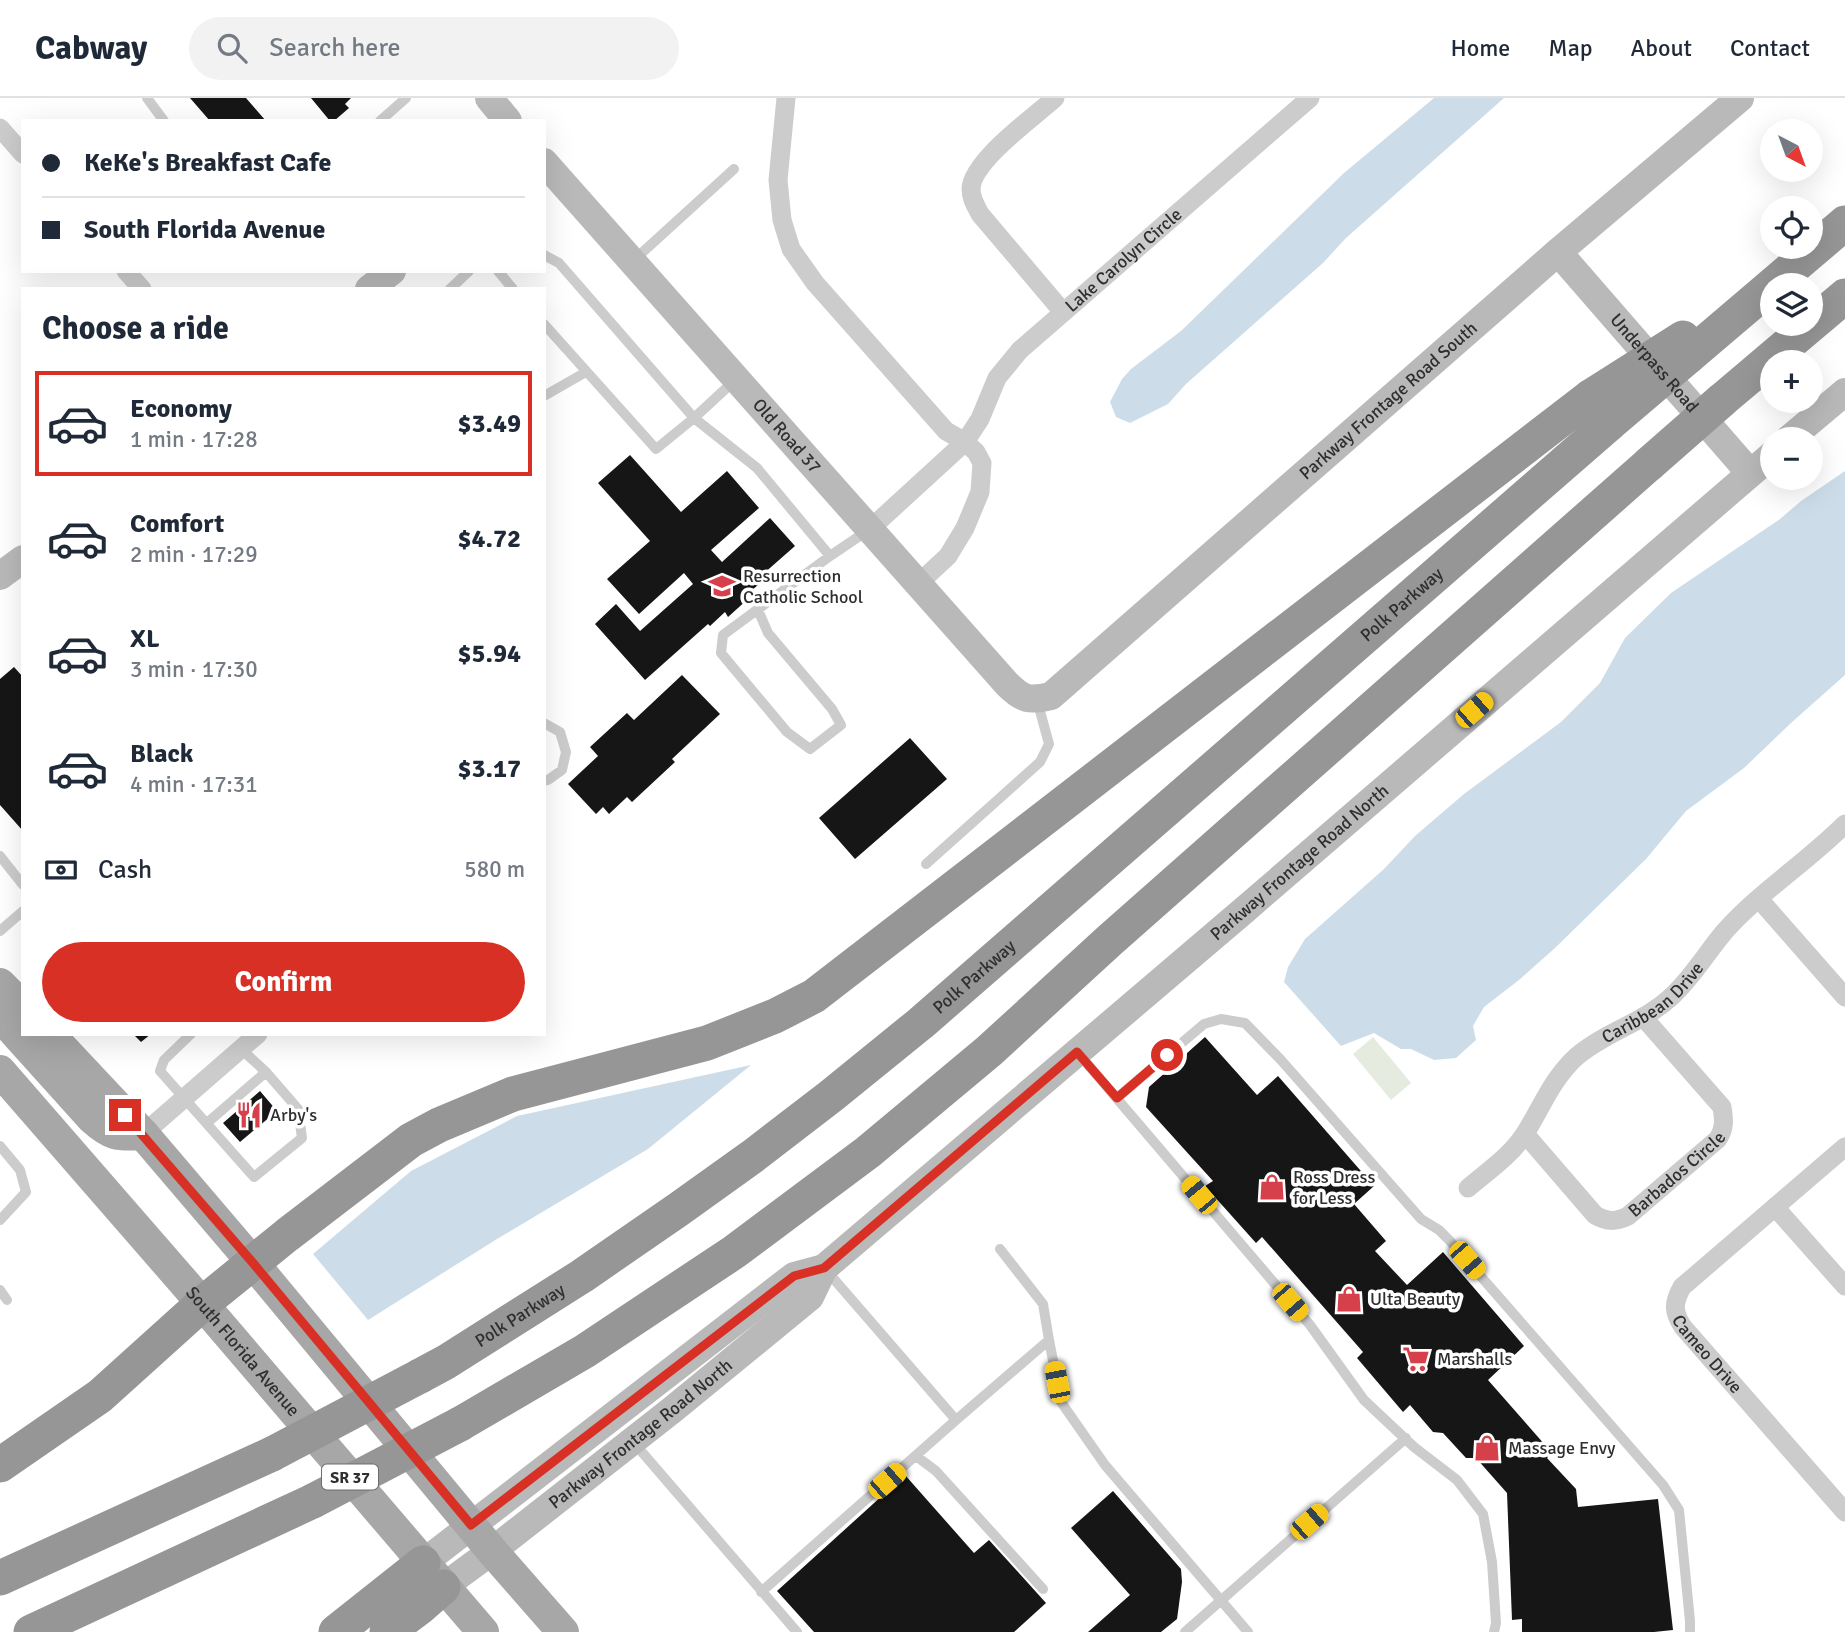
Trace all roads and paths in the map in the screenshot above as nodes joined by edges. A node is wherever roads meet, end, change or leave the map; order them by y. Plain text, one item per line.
1 (147, 98) edge
2 (406, 98) edge
3 (489, 98) edge
4 (786, 98) edge
5 (1055, 98) edge
6 (1310, 98) edge
7 (1740, 98) edge
8 (163, 119) edge
9 (382, 119) edge
10 (506, 119) edge
11 (0, 128) edge
12 (21, 152) edge
13 (546, 164) edge
14 (734, 169) dead end
15 (1845, 223) edge
16 (1558, 252) junction
17 (546, 256) edge
18 (632, 261) junction
19 (128, 273) edge
20 (467, 273) edge
21 (500, 273) edge
22 (140, 287) edge
23 (452, 287) edge
24 (511, 287) edge
25 (1845, 296) edge
26 (1063, 312) junction
27 (546, 326) edge
28 (586, 372) junction
29 (737, 379) junction
30 (1845, 392) edge
31 (546, 396) edge
32 (1599, 411) junction
33 (694, 418) junction
34 (1803, 427) edge
35 (965, 442) junction
36 (1760, 465) edge
37 (1750, 473) junction
38 (870, 529) junction
39 (830, 556) junction
40 (21, 560) edge
41 (0, 576) edge
42 (918, 584) junction
43 (758, 610) junction
44 (1037, 699) junction
45 (546, 724) edge
46 (546, 780) edge
47 (1845, 824) edge
48 (0, 856) edge
49 (926, 864) dead end
50 (21, 882) edge
51 (1759, 899) junction
52 (21, 913) edge
53 (0, 931) edge
54 (0, 984) edge
55 (1845, 997) edge
56 (21, 1005) edge
57 (1643, 1017) junction
58 (0, 1022) edge
59 (51, 1036) edge
60 (189, 1036) edge
61 (256, 1036) edge
62 (242, 1049) junction
63 (1077, 1052) junction
64 (0, 1071) edge
65 (266, 1072) junction
66 (185, 1098) junction
67 (1117, 1098) junction
68 (207, 1123) junction
69 (143, 1134) junction
70 (1525, 1134) junction
71 (0, 1146) edge
72 (1845, 1147) edge
73 (1468, 1188) dead end
74 (1775, 1207) junction
75 (0, 1220) edge
76 (1000, 1249) dead end
77 (253, 1263) junction
78 (824, 1268) junction
79 (1845, 1286) edge
80 (0, 1290) edge
81 (7, 1300) dead end
82 (202, 1304) junction
83 (1049, 1340) junction
84 (956, 1420) junction
85 (1406, 1438) junction
86 (632, 1441) junction
87 (916, 1456) junction
88 (0, 1465) edge
89 (1845, 1512) edge
90 (471, 1525) junction
91 (492, 1551) junction
92 (433, 1575) junction
93 (0, 1578) edge
94 (1043, 1589) dead end
95 (761, 1592) junction
96 (1220, 1599) junction
97 (31, 1632) edge
98 (336, 1632) edge
99 (387, 1632) edge
100 (483, 1632) edge
101 (563, 1632) edge
102 (797, 1632) edge
103 (1185, 1632) edge
104 (1248, 1632) edge
105 (1494, 1632) edge
106 (1690, 1632) edge

1 - 8 lane
2 - 9 lane
3 - 10 main road
4 - 35 street
5 - 26 street
6 - 26 street, Lake Carolyn Circle
7 - 16 main road, Parkway Frontage Road South
11 - 12 street
13 - 18 main road, Old Road 37
14 - 18 lane
15 - 32 highway, Polk Parkway, bridge
16 - 37 main road, Underpass Road
16 - 44 main road, Parkway Frontage Road South
17 - 33 lane
18 - 29 main road, Old Road 37
19 - 22 street
20 - 23 lane
21 - 24 lane
25 - 97 highway, bridge
26 - 35 street, Lake Carolyn Circle
27 - 28 lane
28 - 31 lane
28 - 33 lane
29 - 33 lane
29 - 38 main road, Old Road 37
30 - 34 main road
32 - 77 highway
32 - 93 highway, Polk Parkway, bridge
33 - 39 lane
35 - 38 street, Lake Carolyn Circle
35 - 42 street
36 - 37 main road, Parkway Frontage Road North
37 - 63 main road, Parkway Frontage Road North
38 - 39 lane
38 - 42 main road, Old Road 37
39 - 43 lane
40 - 41 main road
42 - 44 main road, Old Road 37
43 - 43 lane
44 - 49 lane
45 - 46 lane
47 - 51 street, Caribbean Drive
48 - 50 lane
51 - 55 street
51 - 57 street, Caribbean Drive
52 - 53 lane
54 - 56 main road
57 - 70 street, Caribbean Drive
57 - 70 street, Barbados Circle
58 - 69 main road
59 - 69 main road
60 - 66 lane
61 - 62 street
62 - 65 lane
62 - 66 street
63 - 67 lane
63 - 78 main road, Parkway Frontage Road North
64 - 82 main road, South Florida Avenue / SR 37
65 - 68 lane
65 - 68 lane
66 - 68 lane
66 - 69 street
67 - 85 lane
67 - 106 lane
69 - 77 main road
70 - 73 street, Caribbean Drive
71 - 75 lane
72 - 74 street, Cameo Drive
74 - 79 street
74 - 89 street, Cameo Drive
76 - 83 lane
77 - 82 highway
77 - 90 main road
78 - 84 lane
78 - 86 main road, Parkway Frontage Road North
78 - 90 main road, Parkway Frontage Road North
80 - 81 lane
82 - 88 highway
82 - 92 main road, South Florida Avenue / SR 37
83 - 84 lane
83 - 96 lane
84 - 87 lane
85 - 96 lane
85 - 105 lane
86 - 91 main road, Parkway Frontage Road North
86 - 95 lane
87 - 94 lane
87 - 95 lane
90 - 91 main road
90 - 92 main road, Parkway Frontage Road North
91 - 92 main road, Parkway Frontage Road North
91 - 101 main road
92 - 98 highway
92 - 99 highway
92 - 100 main road, South Florida Avenue / SR 37
95 - 102 lane
96 - 103 lane
96 - 104 lane

